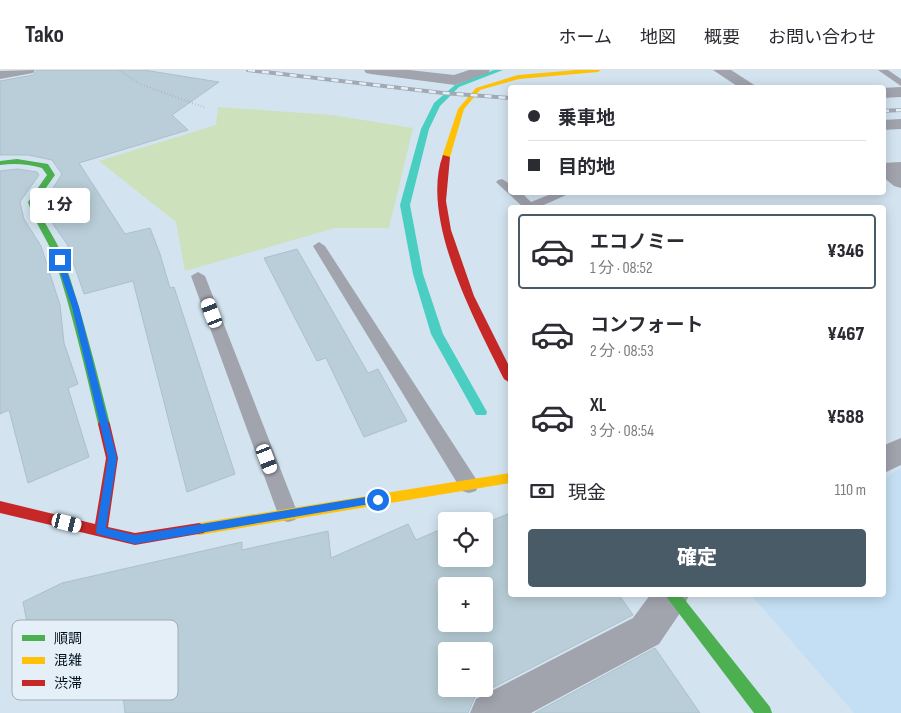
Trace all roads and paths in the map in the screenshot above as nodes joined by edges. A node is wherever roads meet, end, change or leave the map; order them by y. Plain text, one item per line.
1 (28, 70) edge
2 (119, 70) edge
3 (371, 70) edge
4 (483, 70) edge
5 (598, 70) edge
6 (720, 70) edge
7 (882, 70) edge
8 (0, 75) edge
9 (901, 83) edge
10 (747, 85) edge
11 (901, 92) edge
12 (886, 93) edge
13 (206, 108) dead end
14 (901, 124) edge
15 (886, 125) edge
16 (0, 162) edge
17 (886, 168) edge
18 (901, 168) edge
19 (886, 169) edge
20 (901, 182) edge
21 (517, 195) edge
22 (561, 195) edge
23 (529, 205) edge
24 (536, 205) edge
25 (319, 246) dead end
26 (198, 276) dead end
27 (508, 375) edge
28 (901, 450) edge
29 (886, 459) edge
30 (508, 478) edge
31 (469, 485) junction
32 (0, 506) edge
33 (288, 514) junction
34 (101, 531) junction
35 (671, 597) edge
36 (674, 597) edge
37 (490, 713) edge
38 (764, 713) edge

1 - 8 street
2 - 13 path
3 - 4 street
5 - 27 street
6 - 10 street
7 - 9 lane
11 - 12 street
14 - 15 street
16 - 34 street
17 - 18 street
19 - 20 street
21 - 23 lane
22 - 24 lane
25 - 31 lane
26 - 33 lane
28 - 29 street
30 - 31 street
31 - 33 street
32 - 34 street
33 - 34 street
35 - 37 street
36 - 38 street

